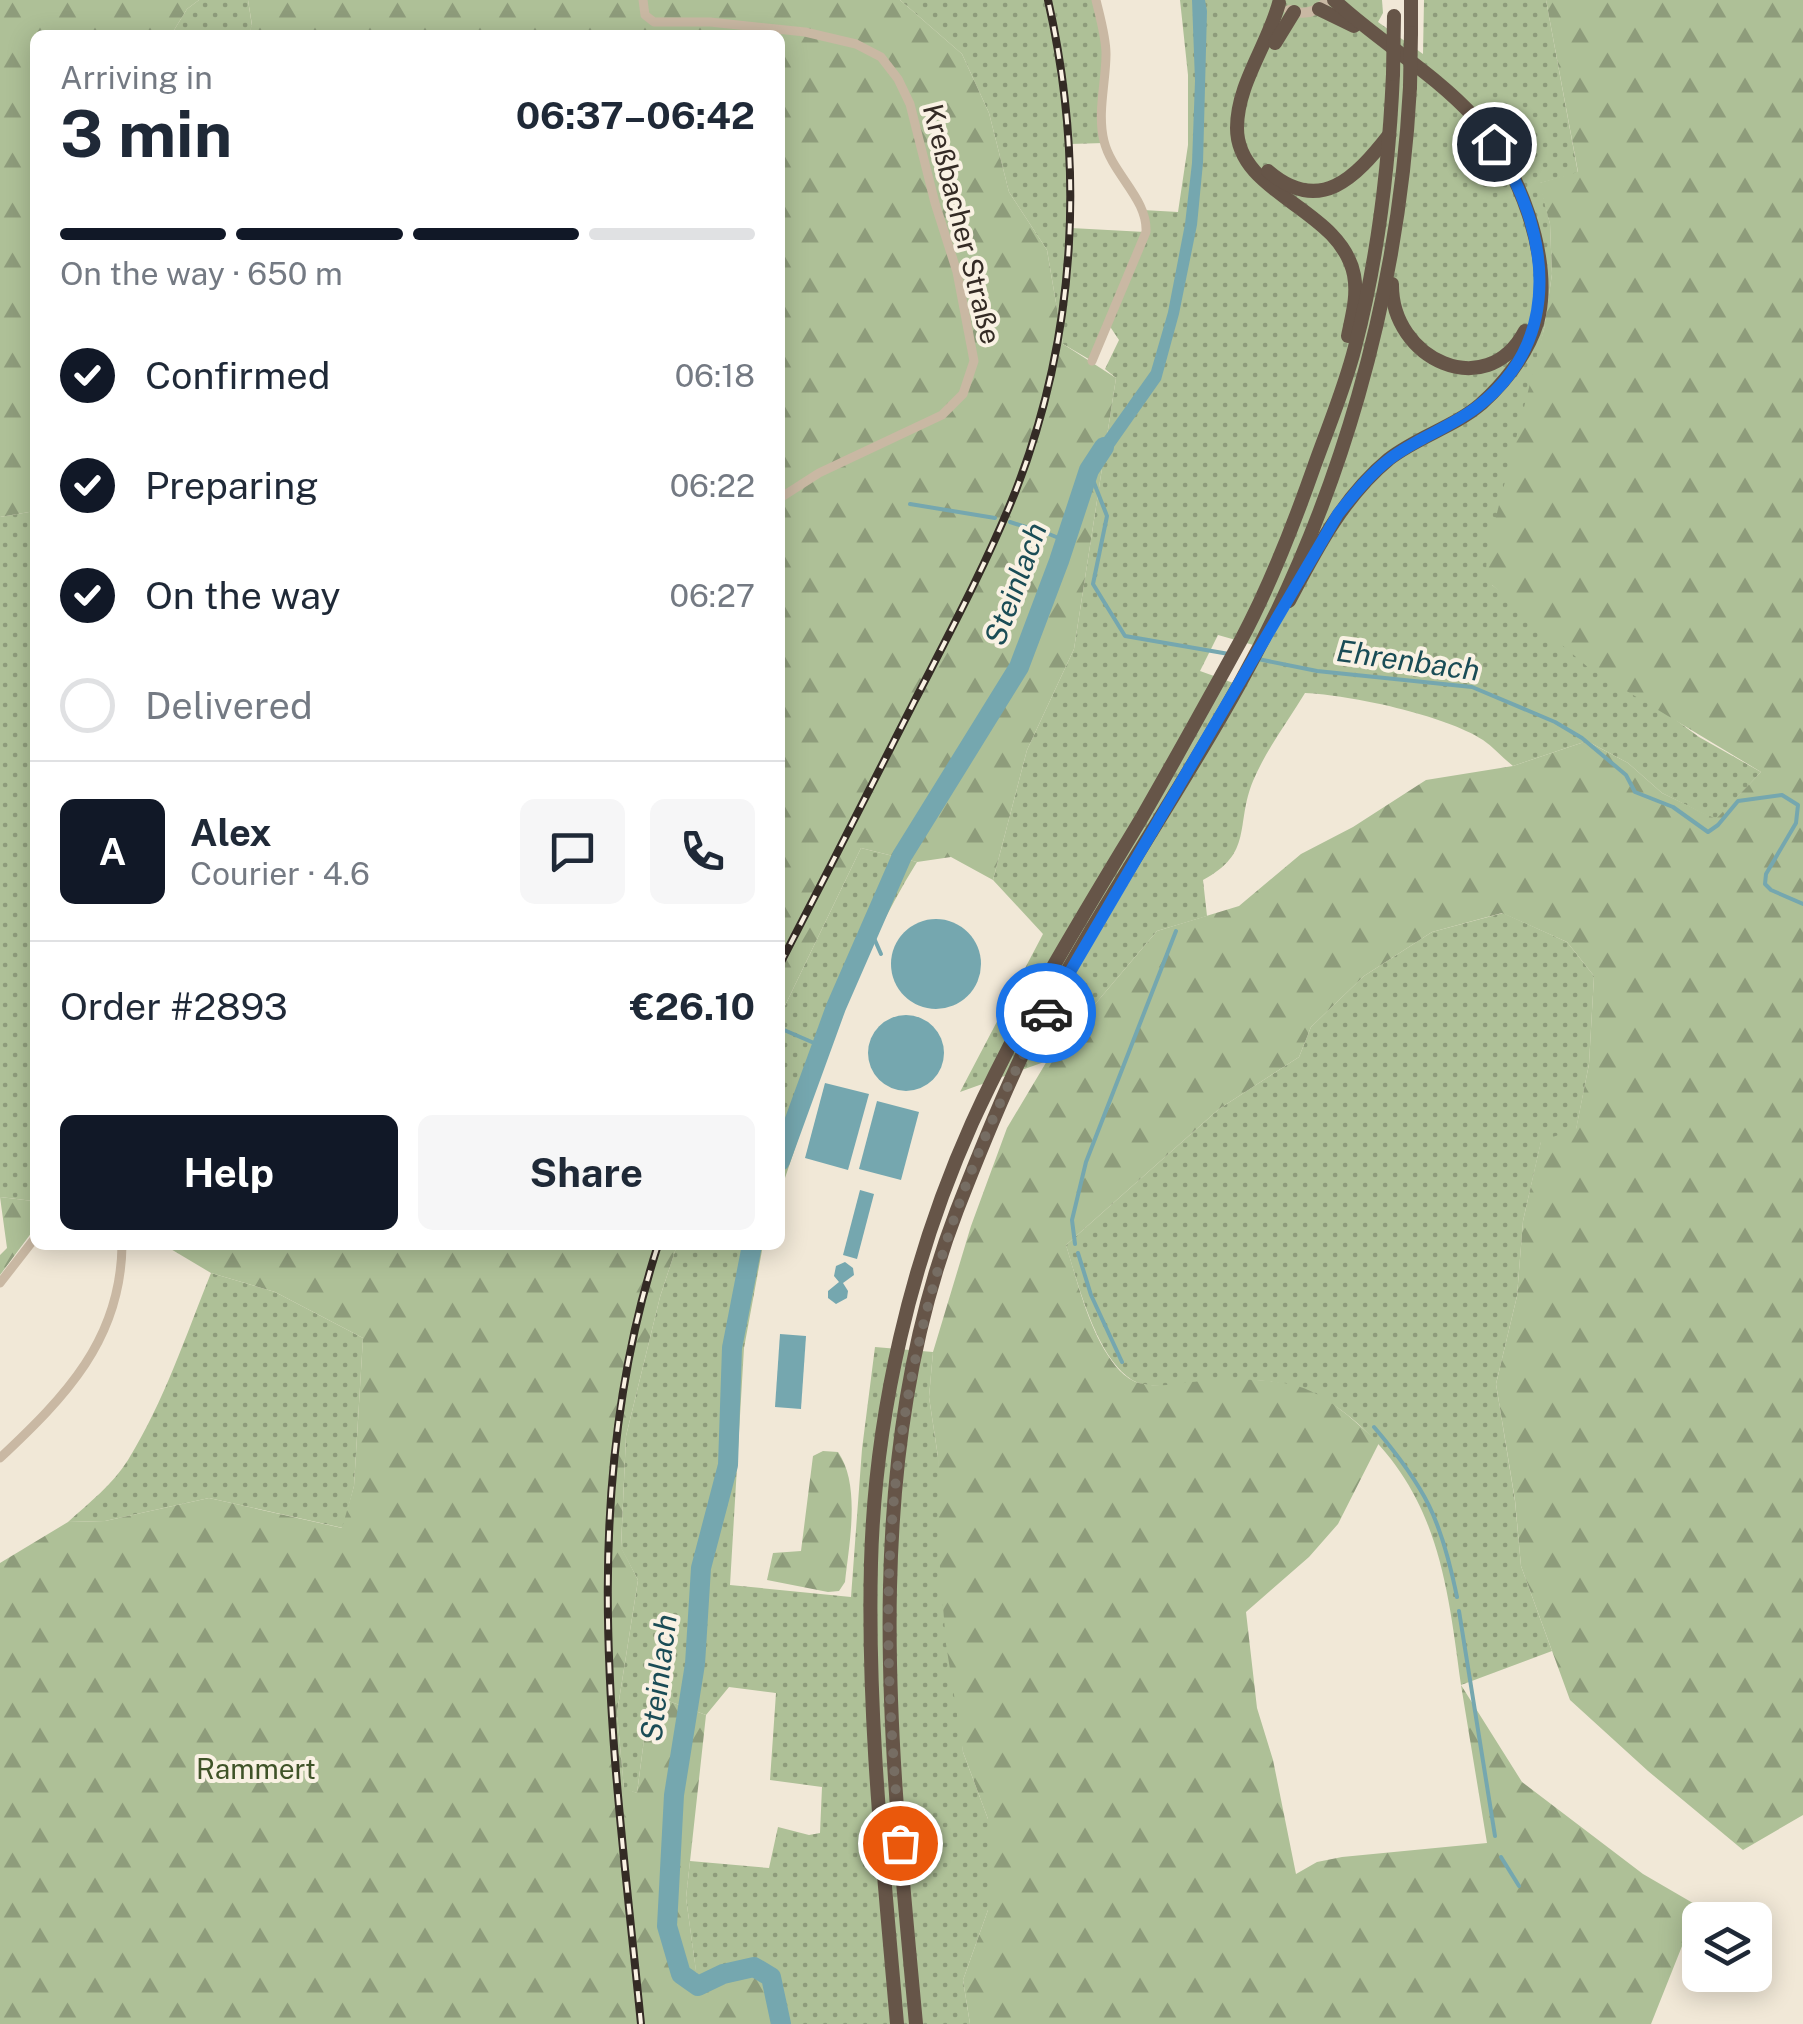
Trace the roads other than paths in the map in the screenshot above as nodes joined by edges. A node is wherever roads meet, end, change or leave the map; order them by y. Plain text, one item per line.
1 (643, 0) edge
2 (1096, 0) edge
3 (1394, 0) edge
4 (1411, 0) edge
5 (1278, 2) edge
6 (1327, 3) edge
7 (1294, 12) junction
8 (1390, 134) junction
9 (1403, 178) junction
10 (1092, 362) dead end
11 (1337, 402) junction
12 (785, 495) edge
13 (1262, 640) junction
14 (30, 1245) edge
15 (122, 1250) edge
16 (0, 1284) edge
17 (0, 1458) edge
18 (898, 2024) edge
19 (916, 2024) edge

1 - 12 street, Kreßbacher Straße
2 - 10 street
3 - 8 highway, bridge
4 - 9 highway, bridge
5 - 7 street
5 - 11 highway
6 - 7 street
6 - 9 highway
6 - 13 highway
7 - 8 highway
8 - 11 highway
9 - 13 highway
11 - 18 highway
13 - 19 highway
14 - 16 street
15 - 17 street

